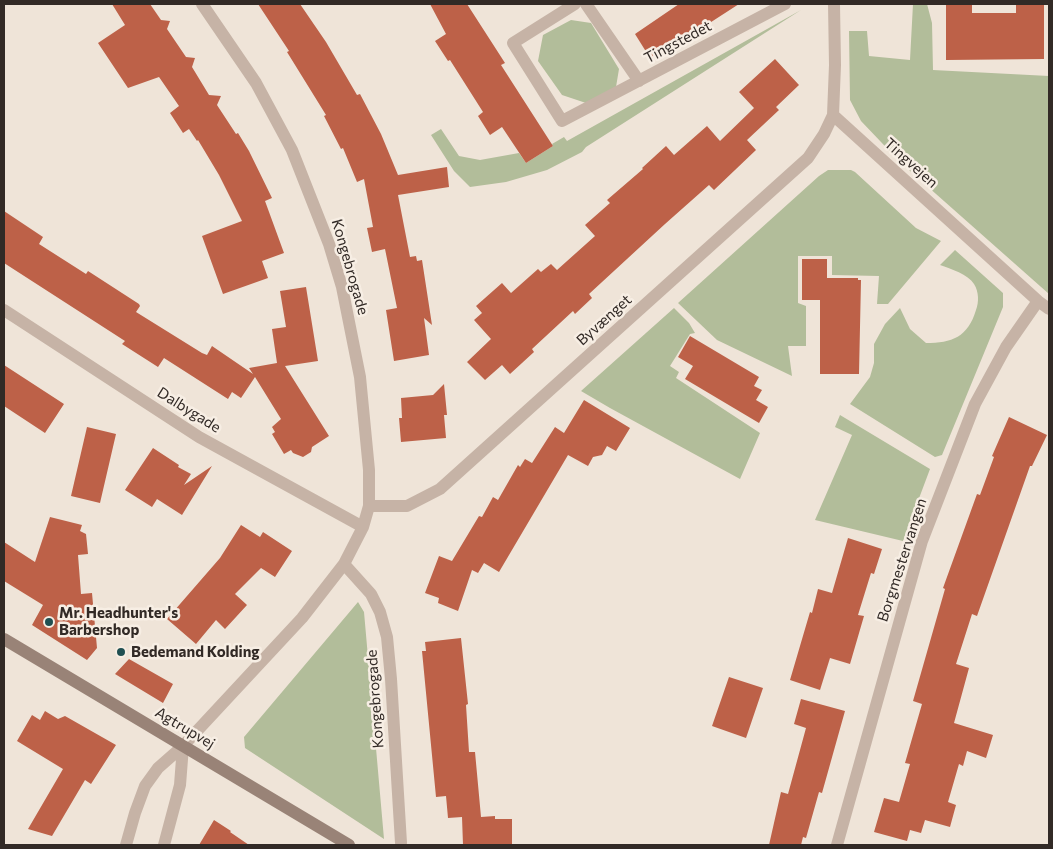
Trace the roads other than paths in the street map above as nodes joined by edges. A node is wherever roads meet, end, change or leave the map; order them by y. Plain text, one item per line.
1 (202, 4) edge
2 (575, 4) edge
3 (586, 4) edge
4 (785, 4) edge
5 (834, 4) edge
6 (639, 81) junction
7 (833, 115) junction
8 (1038, 301) junction
9 (1049, 309) edge
10 (4, 310) edge
11 (369, 506) junction
12 (363, 527) junction
13 (344, 564) junction
14 (4, 639) edge
15 (183, 746) junction
16 (402, 844) dead end
17 (126, 845) edge
18 (164, 845) edge
19 (349, 845) edge
20 (837, 845) edge

1 - 11 street, Kongebrogade
2 - 6 street, Tingstedet
3 - 6 street, Tingstedet
4 - 6 street, Tingstedet
5 - 7 street
7 - 8 street, Tingvejen
7 - 11 street, Byvænget
8 - 9 street, Tingvejen
8 - 20 street, Borgmestervangen
10 - 12 street, Dalbygade
11 - 12 street, Kongebrogade
12 - 13 street, Kongebrogade
13 - 15 street, Kongebrogade
13 - 16 street, Kongebrogade
14 - 15 street, Agtrupvej
15 - 17 street, Kongebrogade
15 - 18 street
15 - 19 street, Agtrupvej

